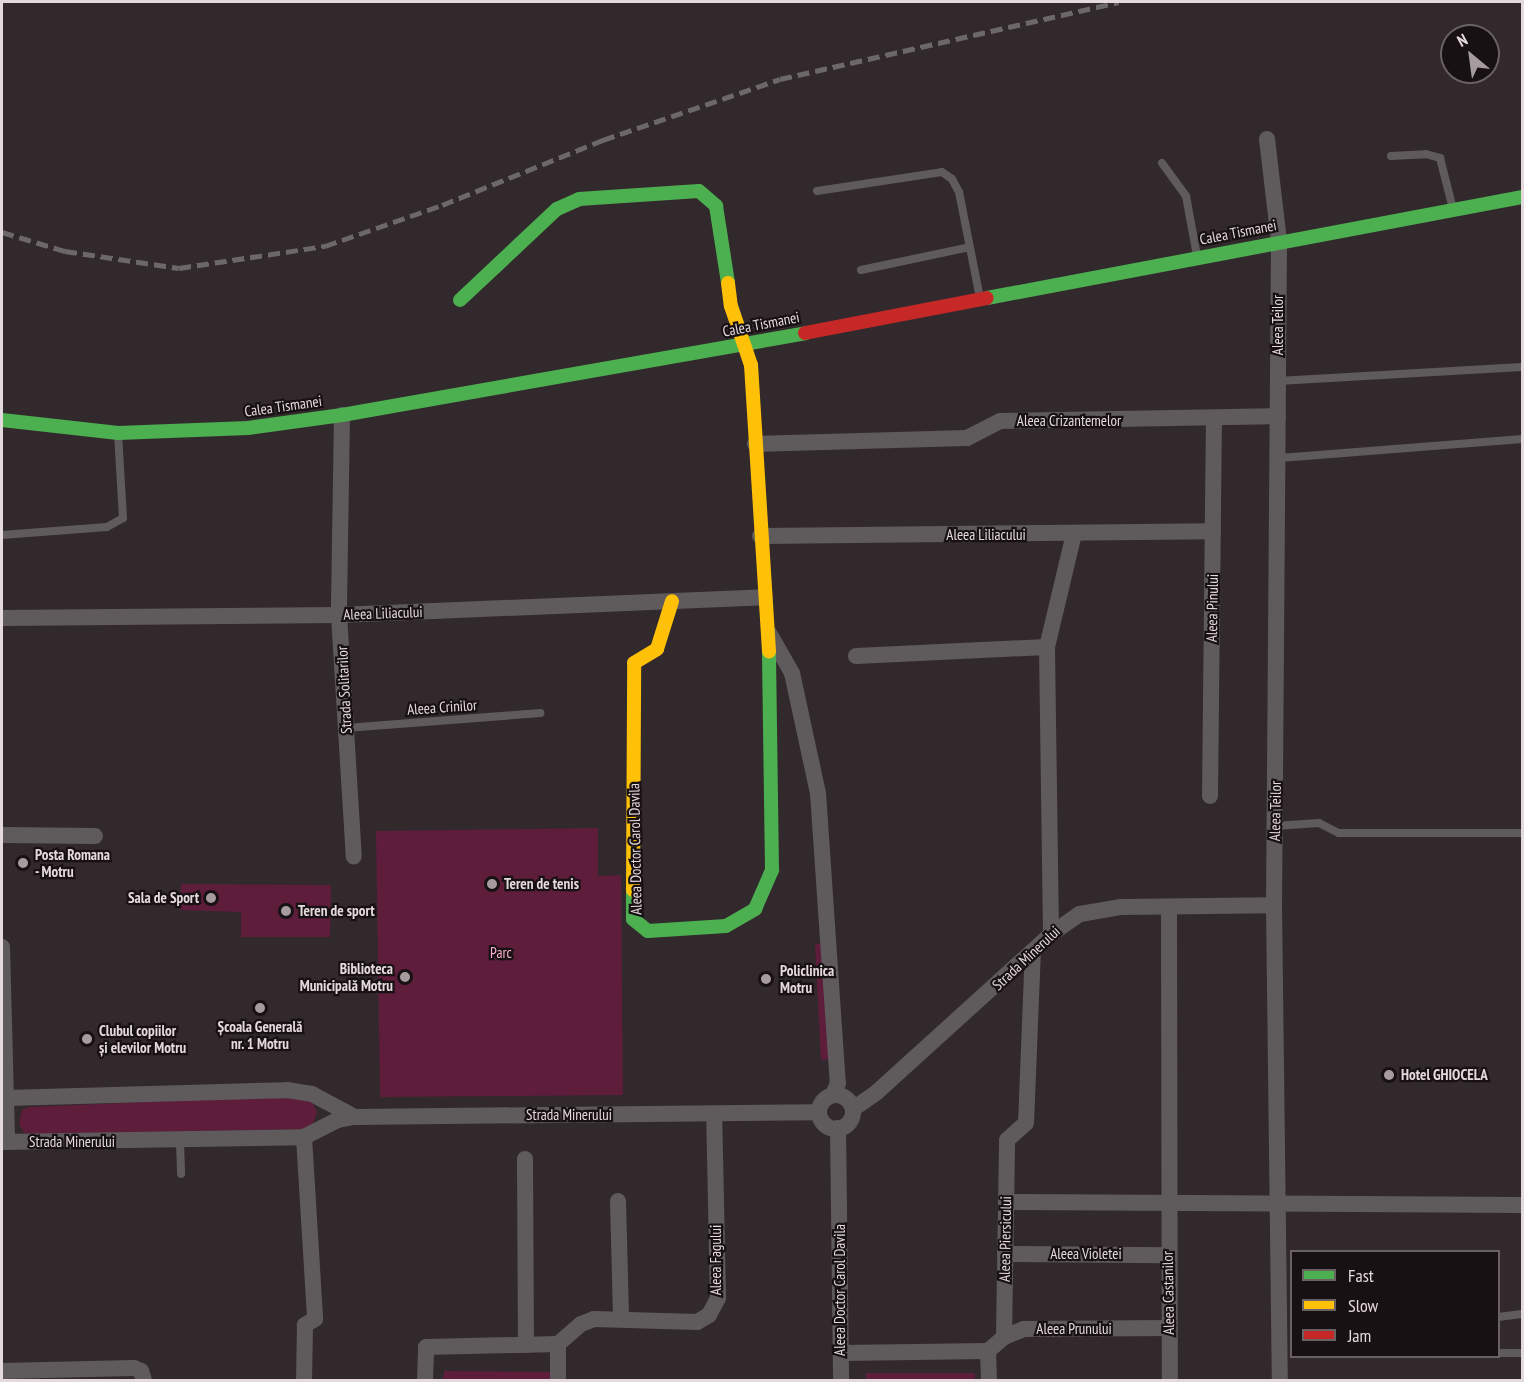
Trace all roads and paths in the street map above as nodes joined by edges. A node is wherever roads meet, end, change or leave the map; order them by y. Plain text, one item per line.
1 (1267, 140) dead end
2 (1392, 156) dead end
3 (1162, 163) dead end
4 (817, 191) dead end
5 (1522, 197) edge
6 (1453, 209) junction
7 (1279, 241) junction
8 (970, 247) junction
9 (1197, 257) junction
10 (861, 270) dead end
11 (981, 299) junction
12 (460, 300) dead end
13 (746, 344) junction
14 (1522, 367) edge
15 (1278, 381) junction
16 (342, 415) junction
17 (1278, 416) junction
18 (1214, 420) junction
19 (4, 421) edge
20 (118, 433) junction
21 (1522, 439) edge
22 (755, 444) junction
23 (1280, 458) junction
24 (1213, 531) junction
25 (1074, 534) junction
26 (2, 535) edge
27 (760, 536) junction
28 (765, 597) junction
29 (672, 601) junction
30 (339, 615) junction
31 (2, 618) edge
32 (769, 633) junction
33 (1047, 647) junction
34 (856, 656) dead end
35 (540, 713) dead end
36 (346, 728) junction
37 (1210, 796) dead end
38 (1275, 826) junction
39 (1522, 833) edge
40 (2, 835) edge
41 (95, 836) dead end
42 (354, 857) dead end
43 (1274, 905) junction
44 (1169, 907) junction
45 (1051, 934) junction
46 (2, 947) edge
47 (1033, 951) junction
48 (833, 1095) junction
49 (7, 1098) junction
50 (853, 1109) junction
51 (819, 1112) junction
52 (714, 1114) junction
53 (354, 1117) junction
54 (838, 1128) junction
55 (304, 1137) junction
56 (4, 1142) edge
57 (180, 1142) junction
58 (525, 1159) dead end
59 (181, 1174) dead end
60 (618, 1201) dead end
61 (1006, 1202) junction
62 (1278, 1204) junction
63 (1522, 1205) edge
64 (1168, 1206) junction
65 (1005, 1254) junction
66 (1168, 1255) junction
67 (1522, 1314) edge
68 (1500, 1317) edge
69 (621, 1319) junction
70 (1169, 1328) junction
71 (1004, 1337) junction
72 (558, 1344) junction
73 (526, 1345) junction
74 (988, 1351) junction
75 (841, 1353) junction
76 (1500, 1353) edge
77 (1522, 1353) edge
78 (1286, 1354) edge
79 (2, 1371) edge
80 (144, 1380) edge
81 (304, 1380) edge
82 (425, 1380) edge
83 (558, 1380) edge
84 (841, 1380) edge
85 (989, 1380) edge
86 (1170, 1380) edge
87 (1280, 1380) edge

1 - 7 street, Aleea Teilor
2 - 6 lane
3 - 9 lane
4 - 8 lane
5 - 6 main road, Calea Tismanei
6 - 7 main road, Calea Tismanei
7 - 9 main road, Calea Tismanei
7 - 15 street, Aleea Teilor
8 - 10 lane
8 - 11 lane
9 - 11 main road, Calea Tismanei
11 - 13 main road, Calea Tismanei
12 - 13 main road, Aleea Doctor Carol Davila
13 - 16 main road, Calea Tismanei
13 - 22 main road, Aleea Doctor Carol Davila
14 - 15 lane
15 - 17 street, Aleea Teilor
16 - 20 main road, Calea Tismanei
16 - 30 street, Strada Solitarilor
17 - 18 street, Aleea Crizantemelor
17 - 23 street, Aleea Teilor
18 - 22 street, Aleea Crizantemelor
18 - 24 street, Aleea Pinului
19 - 20 main road, Calea Tismanei
20 - 26 lane
21 - 23 lane
22 - 27 main road, Aleea Doctor Carol Davila
23 - 38 street, Aleea Teilor
24 - 25 street, Aleea Liliacului
24 - 37 street, Aleea Pinului
25 - 27 street, Aleea Liliacului
25 - 33 street
27 - 28 main road, Aleea Doctor Carol Davila
28 - 29 street, Aleea Liliacului
28 - 32 main road, Aleea Doctor Carol Davila
29 - 30 street, Aleea Liliacului
29 - 32 main road, Aleea Doctor Carol Davila
30 - 31 street, Aleea Liliacului
30 - 36 street, Strada Solitarilor
32 - 48 street, Aleea Doctor Carol Davila
33 - 34 street
33 - 45 street
35 - 36 lane, Aleea Crinilor
36 - 42 street, Strada Solitarilor
38 - 39 lane
38 - 43 street, Aleea Teilor
40 - 41 street
43 - 44 street, Strada Minerului
43 - 62 street, Aleea Teilor
44 - 45 street, Strada Minerului
44 - 64 street, Aleea Castanilor
45 - 47 street, Strada Minerului
46 - 49 street
47 - 50 street, Strada Minerului
47 - 61 street, Aleea Piersicului
48 - 50 street
48 - 51 street
49 - 53 street, Strada Minerului
49 - 56 street
50 - 54 street
51 - 52 street, Strada Minerului
51 - 54 street
52 - 53 street, Strada Minerului
52 - 69 street, Aleea Fagului
53 - 55 street, Strada Minerului
54 - 75 street, Aleea Doctor Carol Davila
55 - 57 street, Strada Minerului
55 - 81 street
56 - 57 street, Strada Minerului
57 - 59 lane
58 - 73 street
60 - 69 street
61 - 64 street
61 - 65 street, Aleea Piersicului
62 - 63 street
62 - 64 street
62 - 78 street, Aleea Teilor
64 - 66 street, Aleea Castanilor
65 - 66 street, Aleea Violetei
65 - 71 street, Aleea Piersicului
66 - 70 street, Aleea Castanilor
67 - 68 lane
69 - 72 street, Aleea Fagului
70 - 71 street, Aleea Prunului
70 - 86 street, Aleea Castanilor
71 - 74 street, Aleea Prunului
72 - 73 street
72 - 83 street
73 - 82 street
74 - 75 street
74 - 85 street
75 - 84 street, Aleea Doctor Carol Davila
76 - 77 lane
78 - 87 street, Aleea Teilor
79 - 80 street

